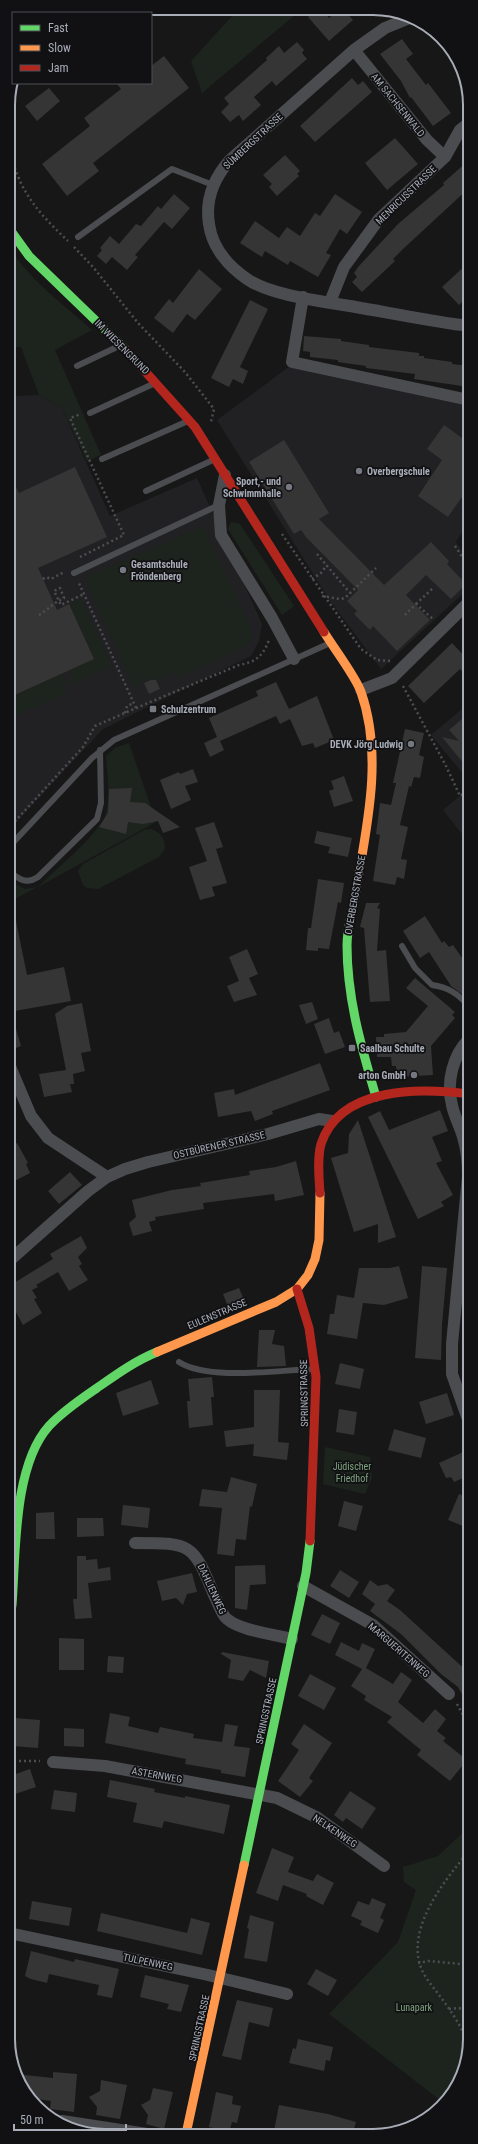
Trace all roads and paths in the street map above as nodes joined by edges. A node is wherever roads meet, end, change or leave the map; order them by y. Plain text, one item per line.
1 (403, 21) edge
2 (354, 50) junction
3 (463, 129) edge
4 (445, 157) junction
5 (15, 168) edge
6 (214, 184) junction
7 (15, 237) edge
8 (78, 237) dead end
9 (303, 297) junction
10 (330, 302) junction
11 (463, 322) edge
12 (120, 345) junction
13 (77, 366) dead end
14 (156, 382) junction
15 (463, 398) edge
16 (87, 412) joint
17 (190, 421) junction
18 (211, 427) dead end
19 (102, 459) dead end
20 (215, 459) junction
21 (225, 475) junction
22 (146, 491) dead end
23 (219, 505) junction
24 (455, 546) dead end
25 (317, 554) dead end
26 (463, 558) edge
27 (327, 565) junction
28 (376, 568) dead end
29 (74, 571) junction
30 (43, 579) dead end
31 (312, 579) dead end
32 (433, 588) dead end
33 (350, 593) junction
34 (84, 594) junction
35 (59, 600) junction
36 (416, 604) junction
37 (463, 608) edge
38 (39, 615) dead end
39 (405, 615) dead end
40 (439, 624) dead end
41 (268, 634) dead end
42 (332, 642) junction
43 (294, 659) junction
44 (406, 665) junction
45 (361, 690) junction
46 (134, 703) junction
47 (136, 708) junction
48 (125, 713) junction
49 (100, 750) junction
50 (463, 794) edge
51 (15, 821) edge
52 (15, 841) edge
53 (15, 876) edge
54 (402, 946) dead end
55 (463, 999) edge
56 (463, 1048) edge
57 (15, 1080) edge
58 (450, 1091) junction
59 (463, 1093) edge
60 (376, 1097) junction
61 (332, 1121) junction
62 (463, 1141) edge
63 (107, 1177) junction
64 (463, 1228) edge
65 (15, 1256) edge
66 (297, 1289) junction
67 (179, 1362) dead end
68 (315, 1369) junction
69 (463, 1405) edge
70 (135, 1543) dead end
71 (15, 1567) edge
72 (303, 1586) junction
73 (292, 1639) junction
74 (449, 1694) joint
75 (463, 1715) edge
76 (15, 1761) edge
77 (53, 1762) joint
78 (260, 1794) junction
79 (463, 1859) edge
80 (384, 1866) dead end
81 (15, 1934) edge
82 (418, 1963) junction
83 (463, 1964) edge
84 (221, 1978) junction
85 (287, 1994) dead end
86 (449, 2009) junction
87 (463, 2010) edge
88 (463, 2033) edge
89 (72, 2123) edge
90 (114, 2129) edge
91 (187, 2129) edge

1 - 2 street, SÜMBERGSTRASSE
2 - 4 street, AM SACHSENWALD
2 - 6 street, SÜMBERGSTRASSE
3 - 4 street, MENRICUSSTRASSE
4 - 10 street, MENRICUSSTRASSE
5 - 18 path
6 - 8 lane
6 - 9 street, SÜMBERGSTRASSE
7 - 12 street, IM WIESENGRUND
9 - 10 street, SÜMBERGSTRASSE
9 - 15 street
10 - 11 street, SÜMBERGSTRASSE
12 - 13 lane
12 - 14 street, IM WIESENGRUND
14 - 16 lane
14 - 17 street, IM WIESENGRUND
16 - 29 path
17 - 19 lane
17 - 20 street, IM WIESENGRUND
20 - 21 street, IM WIESENGRUND
20 - 22 lane
21 - 23 street
21 - 42 street, IM WIESENGRUND
23 - 29 lane
23 - 43 street
24 - 26 path
25 - 27 path
27 - 31 path
27 - 33 path
28 - 33 path
29 - 30 path
29 - 34 path
32 - 36 path
33 - 44 path
34 - 35 path
34 - 46 path
35 - 35 path
35 - 38 path
36 - 39 path
36 - 40 path
37 - 44 street
41 - 47 path
42 - 43 lane
42 - 45 street, OVERBERGSTRASSE
43 - 49 lane
44 - 45 street
44 - 50 path
45 - 60 street, OVERBERGSTRASSE
46 - 47 path
46 - 48 path
47 - 48 path
48 - 51 path
49 - 52 lane
49 - 53 lane
54 - 55 lane
56 - 58 street
57 - 63 street
58 - 59 street, EULENSTRASSE
58 - 60 street, EULENSTRASSE
58 - 62 street
60 - 61 street, EULENSTRASSE
61 - 63 street, OSTBÜRENER STRASSE
61 - 66 street, EULENSTRASSE
63 - 65 street, OSTBÜRENER STRASSE
64 - 69 street
66 - 68 street, SPRINGSTRASSE
66 - 71 street, EULENSTRASSE
67 - 68 lane
68 - 72 street, SPRINGSTRASSE
70 - 73 street, DAHLIENWEG
72 - 73 street, SPRINGSTRASSE
72 - 74 street, MARGUERITENWEG
73 - 78 street, SPRINGSTRASSE
74 - 75 path
76 - 77 path
77 - 78 street, ASTERNWEG
78 - 80 street, NELKENWEG
78 - 84 street, SPRINGSTRASSE
79 - 82 path
81 - 84 street, TULPENWEG
82 - 83 path
82 - 86 path
84 - 85 street, TULPENWEG
84 - 91 street, SPRINGSTRASSE
86 - 87 path
86 - 88 path
89 - 90 street

